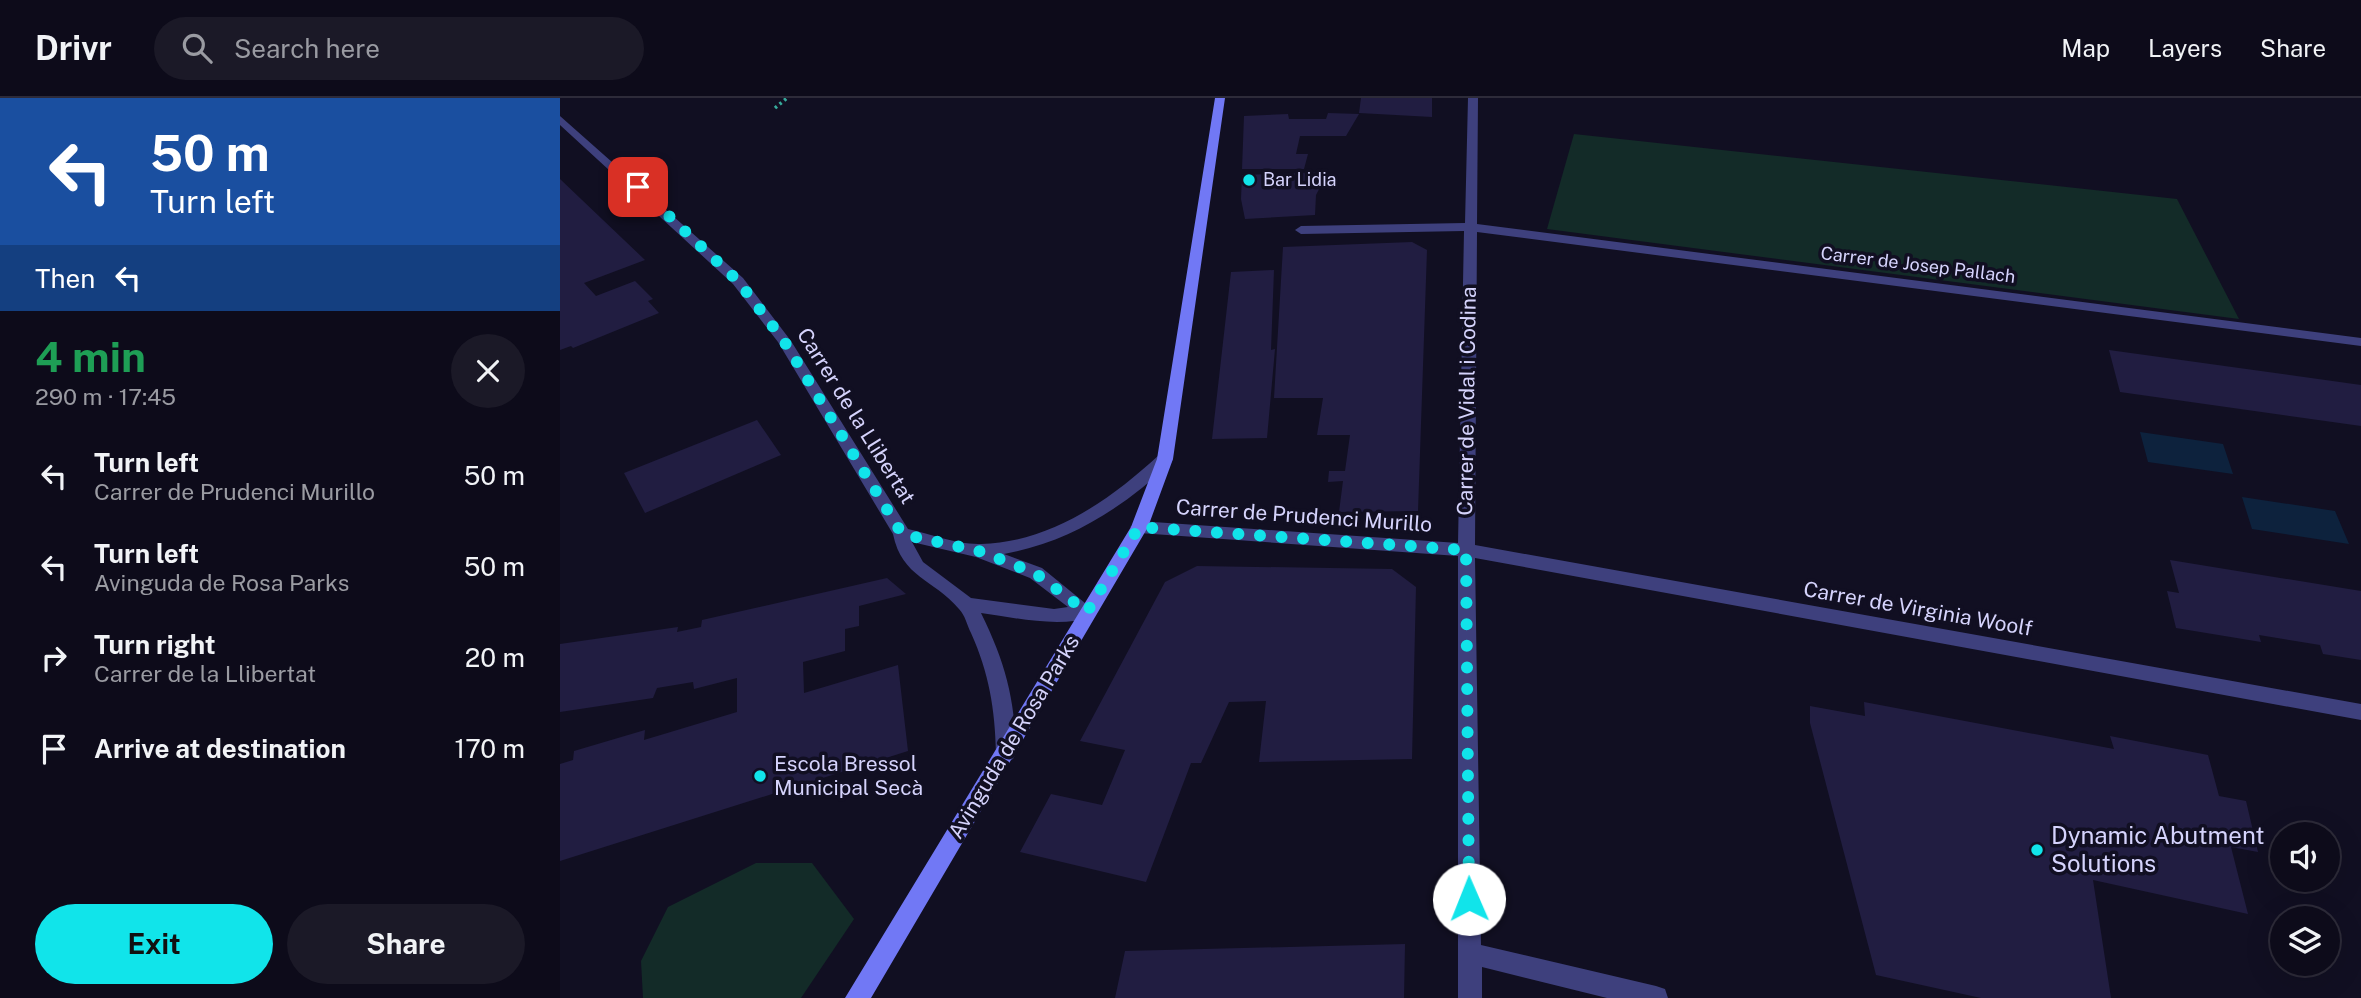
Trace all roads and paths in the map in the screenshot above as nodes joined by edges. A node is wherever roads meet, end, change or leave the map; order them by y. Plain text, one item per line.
1 (787, 98) edge
2 (1220, 98) edge
3 (1472, 98) edge
4 (775, 107) dead end
5 (560, 119) edge
6 (1469, 227) junction
7 (1301, 230) dead end
8 (2361, 342) edge
9 (1165, 459) junction
10 (1139, 527) junction
11 (902, 534) junction
12 (1466, 550) junction
13 (979, 551) junction
14 (966, 604) junction
15 (1087, 612) junction
16 (2361, 712) edge
17 (1006, 753) junction
18 (1469, 953) junction
19 (857, 998) edge
20 (1470, 998) edge
21 (1656, 998) edge

1 - 4 path
2 - 9 main road, Avinguda de Rosa Parks
3 - 6 street, Carrer de Vidal i Codina
5 - 11 street, Carrer de la Llibertat
6 - 7 street, Carrer de Josep Pallach
6 - 8 street, Carrer de Josep Pallach
6 - 12 street, Carrer de Vidal i Codina
9 - 10 main road, Avinguda de Rosa Parks
9 - 13 street, Carrer de la Llibertat
10 - 12 street, Carrer de Prudenci Murillo
10 - 15 main road, Avinguda de Rosa Parks
11 - 13 street, Carrer de la Llibertat
11 - 14 street, Carrer de la Llibertat
12 - 16 street, Carrer de Virginia Woolf
12 - 18 street, Carrer de Vidal i Codina
13 - 15 street, Carrer de la Llibertat
14 - 15 street, Carrer de la Llibertat
14 - 17 street, Carrer de la Llibertat
15 - 17 main road, Avinguda de Rosa Parks
17 - 19 main road, Avinguda de Rosa Parks
18 - 20 street, Carrer de Vidal i Codina
18 - 21 street

